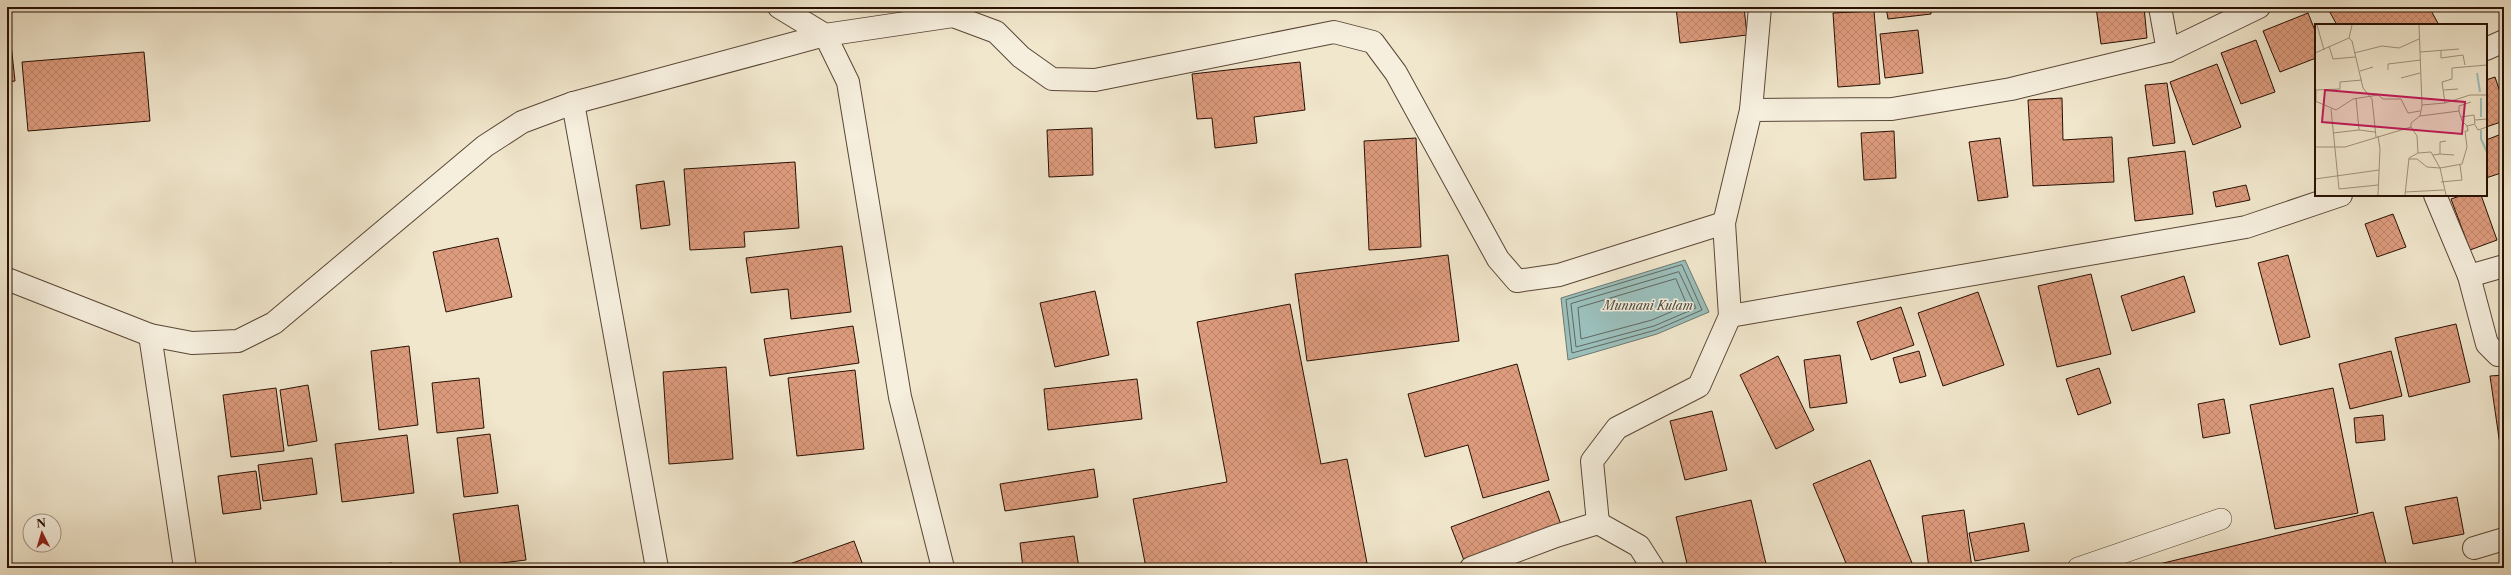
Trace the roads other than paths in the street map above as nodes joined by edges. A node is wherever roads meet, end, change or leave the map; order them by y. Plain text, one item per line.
1 (779, 7) edge
2 (1760, 7) edge
3 (2160, 7) edge
4 (2259, 7) edge
5 (825, 35) junction
6 (2504, 41) edge
7 (2487, 49) edge
8 (2168, 51) junction
9 (574, 104) junction
10 (1751, 110) junction
11 (2338, 196) edge
12 (2435, 196) edge
13 (1724, 222) junction
14 (2504, 266) edge
15 (2469, 276) junction
16 (7, 279) edge
17 (1730, 316) junction
18 (150, 335) junction
19 (2504, 354) edge
20 (2221, 519) dead end
21 (1598, 524) junction
22 (2504, 539) edge
23 (2474, 548) dead end
24 (185, 568) edge
25 (657, 568) edge
26 (943, 568) edge
27 (1471, 568) edge
28 (1653, 568) edge
29 (2078, 568) edge

1 - 5 street
2 - 10 street
3 - 8 street
4 - 8 street
5 - 9 street
5 - 13 street
5 - 26 street
6 - 7 street
8 - 10 street
9 - 18 street
9 - 25 street
10 - 13 street
11 - 17 street
12 - 15 street
13 - 17 street
14 - 15 street
15 - 19 street
16 - 18 street
17 - 21 street
18 - 24 street
20 - 29 lane
21 - 27 street
21 - 28 street
22 - 23 street

